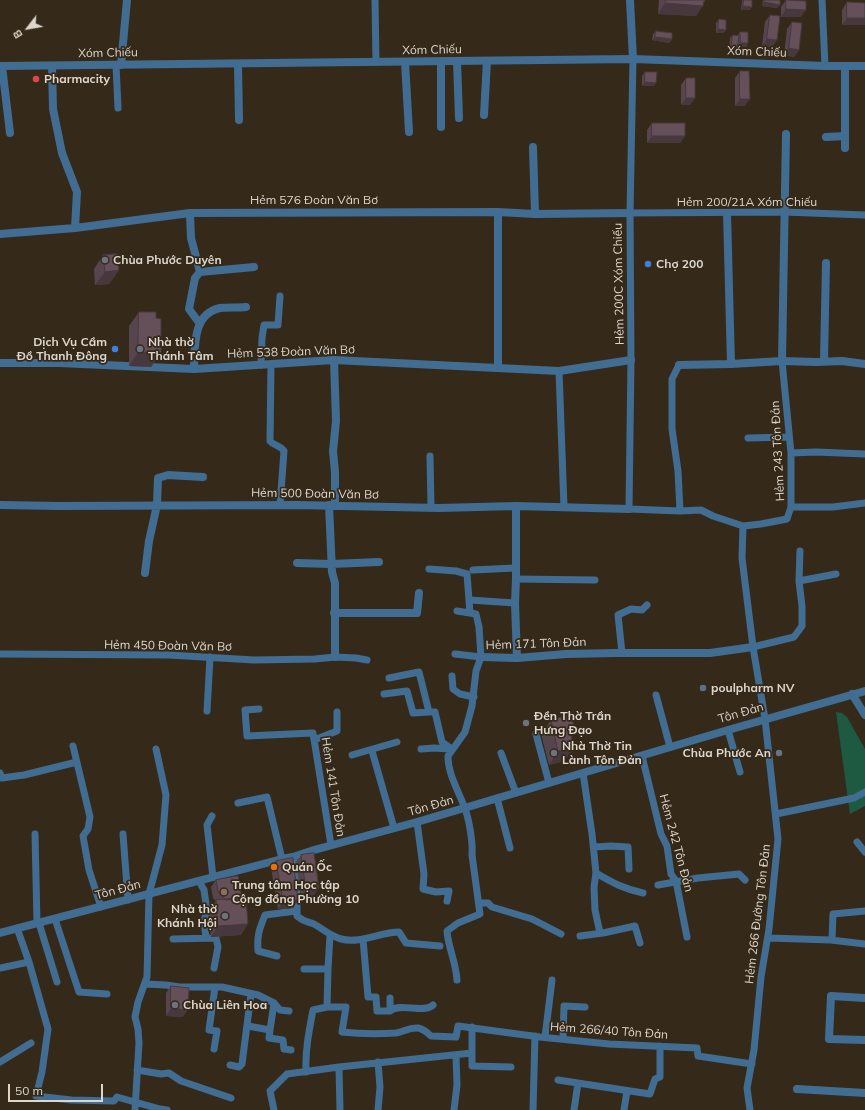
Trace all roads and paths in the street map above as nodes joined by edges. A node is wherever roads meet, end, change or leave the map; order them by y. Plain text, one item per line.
1 (127, 0) edge
2 (375, 0) edge
3 (630, 0) edge
4 (822, 0) edge
5 (633, 59) junction
6 (457, 61) junction
7 (486, 61) junction
8 (376, 62) junction
9 (405, 62) junction
10 (441, 62) junction
11 (238, 64) junction
12 (119, 65) junction
13 (1, 66) edge
14 (52, 66) junction
15 (825, 66) junction
16 (845, 66) junction
17 (865, 66) edge
18 (118, 108) dead end
19 (484, 115) dead end
20 (458, 118) dead end
21 (239, 120) dead end
22 (441, 127) dead end
23 (409, 132) dead end
24 (10, 133) dead end
25 (786, 134) dead end
26 (845, 136) junction
27 (826, 137) dead end
28 (533, 147) dead end
29 (845, 148) dead end
30 (498, 212) junction
31 (784, 212) junction
32 (190, 213) junction
33 (630, 213) junction
34 (727, 213) junction
35 (534, 214) junction
36 (865, 215) edge
37 (75, 228) junction
38 (0, 234) edge
39 (826, 263) dead end
40 (254, 267) dead end
41 (200, 272) junction
42 (280, 296) dead end
43 (246, 307) dead end
44 (200, 324) junction
45 (334, 360) junction
46 (631, 360) junction
47 (782, 361) junction
48 (824, 361) junction
49 (0, 363) edge
50 (271, 364) junction
51 (731, 364) junction
52 (865, 364) edge
53 (261, 365) junction
54 (679, 365) joint
55 (498, 368) junction
56 (194, 369) junction
57 (559, 371) junction
58 (789, 437) junction
59 (748, 438) dead end
60 (791, 454) junction
61 (865, 454) edge
62 (430, 456) dead end
63 (203, 477) dead end
64 (865, 503) edge
65 (0, 504) edge
66 (157, 505) junction
67 (280, 505) junction
68 (332, 505) junction
69 (516, 506) junction
70 (564, 507) junction
71 (791, 507) junction
72 (431, 508) junction
73 (629, 509) junction
74 (680, 511) junction
75 (743, 526) junction
76 (800, 551) dead end
77 (379, 562) dead end
78 (297, 563) dead end
79 (331, 564) junction
80 (515, 568) junction
81 (429, 569) dead end
82 (473, 570) dead end
83 (145, 573) dead end
84 (836, 574) dead end
85 (516, 578) junction
86 (595, 580) dead end
87 (799, 581) junction
88 (419, 593) dead end
89 (470, 600) junction
90 (515, 603) junction
91 (647, 605) dead end
92 (457, 611) dead end
93 (334, 613) junction
94 (470, 613) junction
95 (753, 647) junction
96 (622, 653) junction
97 (0, 654) edge
98 (455, 654) dead end
99 (210, 657) junction
100 (335, 657) junction
101 (481, 657) junction
102 (517, 658) junction
103 (367, 660) dead end
104 (452, 676) dead end
105 (389, 678) dead end
106 (865, 691) edge
107 (384, 694) dead end
108 (852, 694) junction
109 (656, 695) dead end
110 (474, 697) junction
111 (259, 709) dead end
112 (208, 711) dead end
113 (337, 712) dead end
114 (429, 712) junction
115 (865, 715) edge
116 (765, 719) junction
117 (728, 730) junction
118 (536, 734) dead end
119 (313, 736) junction
120 (397, 742) dead end
121 (73, 746) dead end
122 (670, 747) junction
123 (156, 749) dead end
124 (422, 749) dead end
125 (452, 749) junction
126 (372, 750) junction
127 (501, 753) dead end
128 (352, 755) dead end
129 (642, 756) junction
130 (77, 762) junction
131 (740, 772) dead end
132 (0, 773) edge
133 (583, 773) junction
134 (549, 783) junction
135 (865, 792) edge
136 (516, 793) junction
137 (497, 798) junction
138 (238, 803) dead end
139 (465, 808) junction
140 (776, 814) junction
141 (212, 816) dead end
142 (417, 822) junction
143 (394, 828) junction
144 (35, 834) dead end
145 (123, 834) dead end
146 (857, 842) dead end
147 (332, 845) junction
148 (594, 847) junction
149 (510, 848) dead end
150 (865, 852) edge
151 (293, 857) junction
152 (282, 858) junction
153 (629, 869) dead end
154 (596, 873) junction
155 (213, 877) junction
156 (745, 880) dead end
157 (199, 881) junction
158 (676, 881) junction
159 (658, 885) dead end
160 (643, 893) dead end
161 (149, 894) junction
162 (128, 900) junction
163 (447, 901) dead end
164 (478, 903) junction
165 (101, 907) junction
166 (296, 911) junction
167 (865, 911) edge
168 (55, 918) junction
169 (38, 923) junction
170 (17, 928) junction
171 (0, 933) edge
172 (600, 933) junction
173 (561, 934) dead end
174 (330, 935) junction
175 (580, 936) dead end
176 (687, 937) dead end
177 (206, 938) junction
178 (768, 938) junction
179 (173, 939) dead end
180 (363, 939) junction
181 (832, 940) junction
182 (640, 943) dead end
183 (865, 944) edge
184 (440, 946) dead end
185 (277, 956) dead end
186 (29, 962) junction
187 (0, 968) edge
188 (214, 968) dead end
189 (304, 969) dead end
190 (328, 969) junction
191 (458, 980) dead end
192 (552, 980) dead end
193 (57, 982) dead end
194 (145, 984) junction
195 (216, 987) junction
196 (108, 994) dead end
197 (251, 994) junction
198 (390, 998) dead end
199 (865, 998) edge
200 (274, 1003) junction
201 (433, 1005) dead end
202 (327, 1007) junction
203 (585, 1008) dead end
204 (289, 1011) dead end
205 (390, 1011) junction
206 (248, 1026) junction
207 (472, 1027) junction
208 (270, 1030) junction
209 (535, 1036) junction
210 (545, 1037) junction
211 (562, 1039) junction
212 (865, 1040) edge
213 (31, 1043) dead end
214 (660, 1046) junction
215 (214, 1049) dead end
216 (291, 1050) dead end
217 (472, 1054) junction
218 (456, 1056) junction
219 (0, 1062) edge
220 (378, 1062) junction
221 (752, 1064) junction
222 (230, 1065) dead end
223 (339, 1067) junction
224 (511, 1067) dead end
225 (137, 1070) junction
226 (306, 1072) junction
227 (558, 1080) dead end
228 (578, 1083) junction
229 (797, 1089) dead end
230 (627, 1091) junction
231 (865, 1093) edge
232 (231, 1098) dead end
233 (136, 1106) edge
234 (167, 1110) edge
235 (274, 1110) edge
236 (340, 1110) edge
237 (378, 1110) edge
238 (454, 1110) edge
239 (533, 1110) edge
240 (574, 1110) edge
241 (624, 1110) edge
242 (750, 1110) edge

1 - 12 street
2 - 8 lane
3 - 5 street
4 - 15 lane
5 - 7 street, Xóm Chiếu
5 - 15 street, Xóm Chiếu
5 - 33 lane, Hẻm 200C Xóm Chiếu
6 - 7 street, Xóm Chiếu
6 - 10 street, Xóm Chiếu
6 - 20 street
7 - 19 street
8 - 9 street, Xóm Chiếu
8 - 11 street, Xóm Chiếu
9 - 10 street, Xóm Chiếu
9 - 23 street
10 - 22 street
11 - 12 street, Xóm Chiếu
11 - 21 street
12 - 14 street, Xóm Chiếu
12 - 18 lane
13 - 14 street, Xóm Chiếu
13 - 24 street
14 - 37 street
15 - 16 street, Xóm Chiếu
16 - 17 street, Xóm Chiếu
16 - 26 street
25 - 31 street
26 - 27 street
26 - 29 street
28 - 35 street
30 - 32 street, Hẻm 576 Đoàn Văn Bơ
30 - 35 street, Hẻm 576 Đoàn Văn Bơ
30 - 55 street
31 - 34 lane, Hẻm 200/21A Xóm Chiếu
31 - 36 lane, Hẻm 200/21A Xóm Chiếu
31 - 47 street
32 - 37 street, Hẻm 576 Đoàn Văn Bơ
32 - 41 street
33 - 34 lane, Hẻm 200/21A Xóm Chiếu
33 - 35 street, Hẻm 576 Đoàn Văn Bơ
33 - 46 lane, Hẻm 200C Xóm Chiếu
34 - 51 street
37 - 38 street, Hẻm 576 Đoàn Văn Bơ
39 - 48 street
40 - 41 street
41 - 44 street
42 - 53 lane
43 - 44 street
44 - 56 street
45 - 50 street, Hẻm 538 Đoàn Văn Bơ
45 - 55 street, Hẻm 538 Đoàn Văn Bơ
45 - 68 street
46 - 57 street, Hẻm 538 Đoàn Văn Bơ
46 - 73 lane, Hẻm 200C Xóm Chiếu
47 - 48 street
47 - 51 street
47 - 58 lane, Hẻm 243 Tôn Đản
48 - 52 street
49 - 56 street, Hẻm 538 Đoàn Văn Bơ
50 - 53 street, Hẻm 538 Đoàn Văn Bơ
50 - 67 lane
51 - 54 street
53 - 56 street, Hẻm 538 Đoàn Văn Bơ
54 - 74 lane
55 - 57 street, Hẻm 538 Đoàn Văn Bơ
57 - 70 lane
58 - 59 lane
58 - 60 lane, Hẻm 243 Tôn Đản
60 - 61 lane
60 - 71 lane, Hẻm 243 Tôn Đản
62 - 72 lane
63 - 66 street
64 - 71 lane
65 - 66 street, Hẻm 500 Đoàn Văn Bơ
66 - 67 street, Hẻm 500 Đoàn Văn Bơ
66 - 83 street
67 - 68 street, Hẻm 500 Đoàn Văn Bơ
68 - 72 street, Hẻm 500 Đoàn Văn Bơ
68 - 79 street
69 - 70 street, Hẻm 500 Đoàn Văn Bơ
69 - 72 street, Hẻm 500 Đoàn Văn Bơ
69 - 80 street
70 - 73 street, Hẻm 500 Đoàn Văn Bơ
71 - 75 lane, Hẻm 243 Tôn Đản
73 - 74 lane, Hẻm 243 Tôn Đản
74 - 75 lane, Hẻm 243 Tôn Đản
75 - 95 lane
76 - 87 lane
77 - 79 street
78 - 79 street
79 - 93 street
80 - 82 lane
80 - 85 street
81 - 89 lane
84 - 87 lane
85 - 86 lane
85 - 90 street
87 - 95 lane
88 - 93 street
89 - 90 lane
89 - 94 lane
90 - 102 street
91 - 96 lane
92 - 94 lane
93 - 100 street
94 - 101 lane
95 - 96 street, Hẻm 171 Tôn Đản
95 - 116 lane
96 - 102 street, Hẻm 171 Tôn Đản
97 - 99 lane, Hẻm 450 Đoàn Văn Bơ
98 - 101 lane
99 - 100 lane, Hẻm 450 Đoàn Văn Bơ
99 - 112 lane
100 - 103 lane, Hẻm 450 Đoàn Văn Bơ
101 - 102 street, Hẻm 171 Tôn Đản
101 - 110 lane, Hẻm 171 Tôn Đản
104 - 110 lane
105 - 114 lane
106 - 108 street, Tôn Đản
107 - 114 lane
108 - 115 street
108 - 116 street, Tôn Đản
109 - 122 lane
110 - 125 lane, Hẻm 171 Tôn Đản
111 - 119 lane
113 - 119 lane
114 - 125 lane
116 - 117 street, Tôn Đản
116 - 140 lane, Hẻm 266 Đường Tôn Đản
117 - 122 street, Tôn Đản
117 - 131 lane
118 - 134 lane
119 - 147 lane, Hẻm 141 Tôn Đản
120 - 126 lane
121 - 130 lane
122 - 129 street, Tôn Đản
123 - 161 lane
124 - 125 lane
125 - 139 lane
126 - 128 lane
126 - 143 lane
127 - 136 lane
129 - 133 street, Tôn Đản
129 - 158 lane, Hẻm 242 Tôn Đản
130 - 132 lane
130 - 165 lane
133 - 134 street, Tôn Đản
133 - 148 lane
134 - 136 street, Tôn Đản
135 - 140 lane
136 - 137 street, Tôn Đản
137 - 139 street, Tôn Đản
137 - 149 lane
138 - 152 lane
139 - 142 street, Tôn Đản
139 - 164 lane
140 - 178 lane, Hẻm 266 Đường Tôn Đản
141 - 155 lane
142 - 143 street, Tôn Đản
142 - 163 lane
143 - 147 street, Tôn Đản
144 - 169 lane
145 - 162 lane
146 - 150 lane
147 - 151 street, Tôn Đản
148 - 153 lane
148 - 154 lane
151 - 152 street, Tôn Đản
151 - 166 lane
152 - 155 street, Tôn Đản
154 - 160 lane
154 - 172 lane
155 - 157 street, Tôn Đản
156 - 158 lane
157 - 161 street, Tôn Đản
157 - 177 lane
158 - 159 lane
158 - 176 lane, Hẻm 242 Tôn Đản
161 - 162 street, Tôn Đản
161 - 194 lane
162 - 165 street, Tôn Đản
164 - 173 lane
164 - 191 lane
165 - 168 street, Tôn Đản
166 - 174 lane
166 - 185 lane
167 - 181 lane
168 - 169 street, Tôn Đản
168 - 196 lane
169 - 170 street, Tôn Đản
169 - 193 lane
170 - 171 street, Tôn Đản
170 - 186 lane
172 - 175 lane
172 - 182 lane
174 - 180 lane
174 - 190 lane
177 - 179 lane
177 - 188 lane
178 - 181 lane
178 - 221 lane, Hẻm 266 Đường Tôn Đản
180 - 184 lane
180 - 205 lane
181 - 183 lane
186 - 187 lane
186 - 233 lane
189 - 190 lane
190 - 202 lane
192 - 210 lane
194 - 195 lane
194 - 225 lane
195 - 197 lane
195 - 215 lane
197 - 200 lane
197 - 206 lane
198 - 205 lane
199 - 212 street
200 - 204 lane
200 - 208 lane
201 - 205 lane
202 - 207 lane, Hẻm 266/40 Tôn Đản
202 - 226 lane
203 - 211 lane
206 - 208 lane
206 - 222 lane
207 - 209 lane, Hẻm 266/40 Tôn Đản
207 - 217 lane
208 - 216 lane
209 - 210 lane, Hẻm 266/40 Tôn Đản
209 - 239 lane
210 - 211 lane, Hẻm 266/40 Tôn Đản
211 - 214 lane, Hẻm 266/40 Tôn Đản
213 - 219 lane
214 - 221 lane, Hẻm 266/40 Tôn Đản
214 - 230 lane
217 - 218 lane
217 - 224 lane
218 - 220 lane
218 - 238 lane
220 - 223 lane
220 - 237 lane
221 - 242 lane, Hẻm 266 Đường Tôn Đản
223 - 226 lane
223 - 236 lane
225 - 232 lane
225 - 233 lane
226 - 235 lane
227 - 228 lane
228 - 230 lane
228 - 240 lane
229 - 231 street
230 - 241 lane
233 - 234 lane

